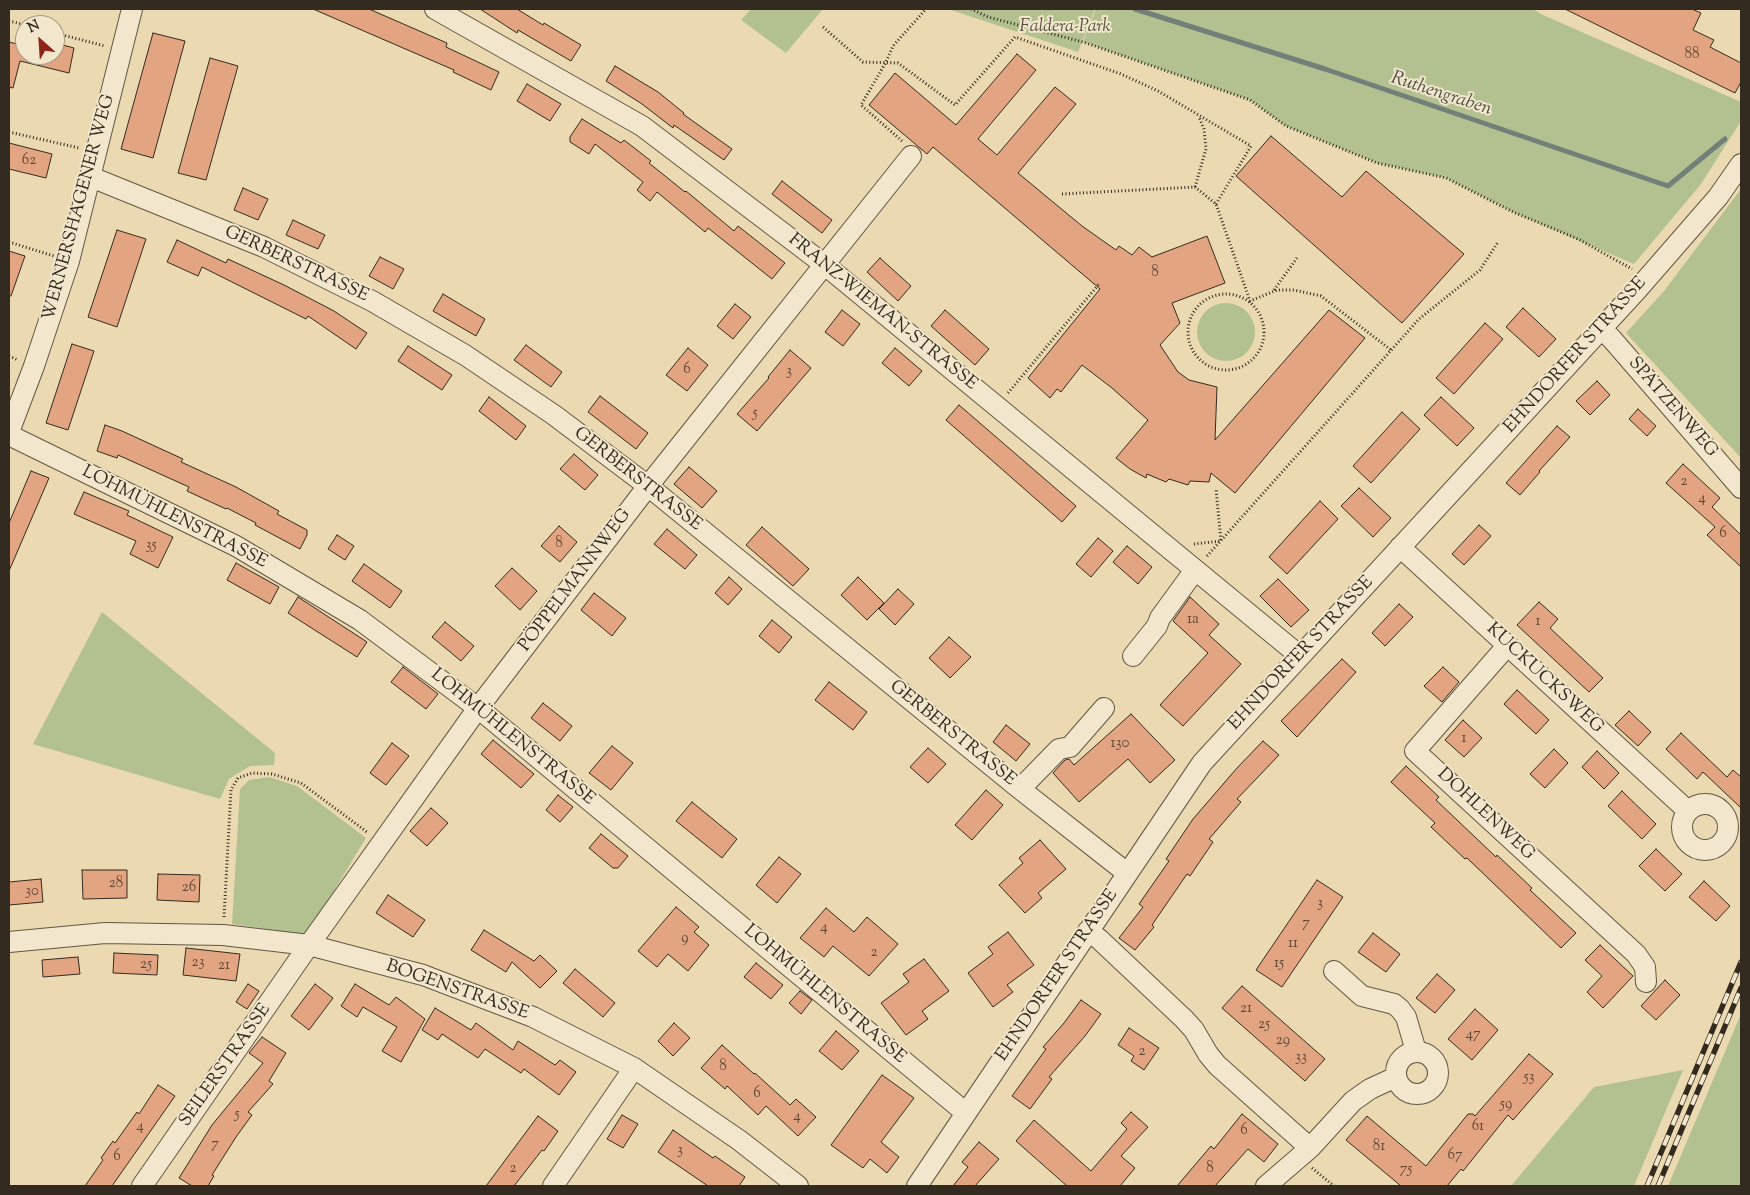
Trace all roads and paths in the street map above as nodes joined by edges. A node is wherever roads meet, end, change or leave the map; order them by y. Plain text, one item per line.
1 (132, 9) edge
2 (435, 9) edge
3 (926, 9) edge
4 (971, 9) edge
5 (822, 27) dead end
6 (65, 36) edge
7 (122, 50) junction
8 (886, 62) junction
9 (1198, 116) junction
10 (9, 132) edge
11 (97, 153) junction
12 (911, 156) joint
13 (1741, 164) edge
14 (90, 177) junction
15 (1195, 187) junction
16 (1062, 194) dead end
17 (1216, 204) junction
18 (9, 242) edge
19 (1498, 242) dead end
20 (1297, 258) dead end
21 (69, 261) junction
22 (825, 265) junction
23 (1647, 278) junction
24 (1099, 284) dead end
25 (1273, 291) junction
26 (1250, 301) junction
27 (1601, 329) junction
28 (1391, 350) junction
29 (997, 406) junction
30 (9, 434) edge
31 (648, 486) junction
32 (1741, 488) edge
33 (1216, 489) dead end
34 (1221, 541) junction
35 (1168, 548) junction
36 (1400, 548) junction
37 (1195, 570) junction
38 (1507, 646) junction
39 (1133, 656) dead end
40 (1300, 656) junction
41 (478, 708) junction
42 (1104, 708) dead end
43 (1020, 789) junction
44 (1688, 811) dead end
45 (382, 843) junction
46 (1127, 873) junction
47 (1088, 932) junction
48 (223, 935) junction
49 (9, 942) edge
50 (309, 945) junction
51 (1334, 971) dead end
52 (1646, 982) dead end
53 (1416, 1051) junction
54 (634, 1068) junction
55 (1396, 1077) junction
56 (966, 1113) junction
57 (1305, 1153) junction
58 (142, 1186) edge
59 (553, 1186) edge
60 (798, 1186) edge
61 (917, 1186) edge
62 (1266, 1186) edge
63 (1334, 1186) edge

1 - 7 street, WERNERSHAGENER WEG
2 - 22 street, FRANZ-WIEMAN-STRASSE
3 - 8 path
4 - 23 path
5 - 8 path
6 - 7 path
7 - 11 street, WERNERSHAGENER WEG
8 - 9 path
8 - 12 path
9 - 15 path
9 - 17 path
10 - 11 path
11 - 14 street, WERNERSHAGENER WEG
12 - 22 street, PÖPPELMANNWEG
13 - 23 street, EHNDORFER STRASSE
14 - 21 street, WERNERSHAGENER WEG
14 - 31 street, GERBERSTRASSE
15 - 16 path
15 - 17 path
17 - 26 path
18 - 21 path
19 - 28 path
20 - 25 path
21 - 30 street, WERNERSHAGENER WEG
22 - 29 street, FRANZ-WIEMAN-STRASSE
22 - 31 street, PÖPPELMANNWEG
23 - 27 street, EHNDORFER STRASSE
24 - 29 path
25 - 26 path
25 - 28 path
26 - 26 path
27 - 32 street, SPATZENWEG
27 - 36 street, EHNDORFER STRASSE
28 - 34 path
29 - 35 street, FRANZ-WIEMAN-STRASSE
30 - 41 street, LOHMÜHLENSTRASSE
31 - 41 street, PÖPPELMANNWEG
31 - 43 street, GERBERSTRASSE
33 - 34 path
34 - 35 path
34 - 37 path
35 - 37 street, FRANZ-WIEMAN-STRASSE
36 - 38 street, KUCKUCKSWEG
36 - 40 street, EHNDORFER STRASSE
37 - 39 street
37 - 40 street, FRANZ-WIEMAN-STRASSE
38 - 44 street, KUCKUCKSWEG
38 - 52 street, DOHLENWEG
40 - 46 street, EHNDORFER STRASSE
41 - 45 street, PÖPPELMANNWEG
41 - 56 street, LOHMÜHLENSTRASSE
42 - 43 street
43 - 46 street, GERBERSTRASSE
45 - 48 path
45 - 50 street, PÖPPELMANNWEG
46 - 47 street, EHNDORFER STRASSE
47 - 56 street, EHNDORFER STRASSE
47 - 57 street
48 - 49 street, BOGENSTRASSE
48 - 50 street, BOGENSTRASSE
50 - 54 street, BOGENSTRASSE
50 - 58 street, SEILERSTRASSE
51 - 53 street
53 - 55 street
53 - 55 street
54 - 59 street
54 - 60 street, BOGENSTRASSE
55 - 57 street
56 - 61 street, EHNDORFER STRASSE
57 - 62 street
57 - 63 path

